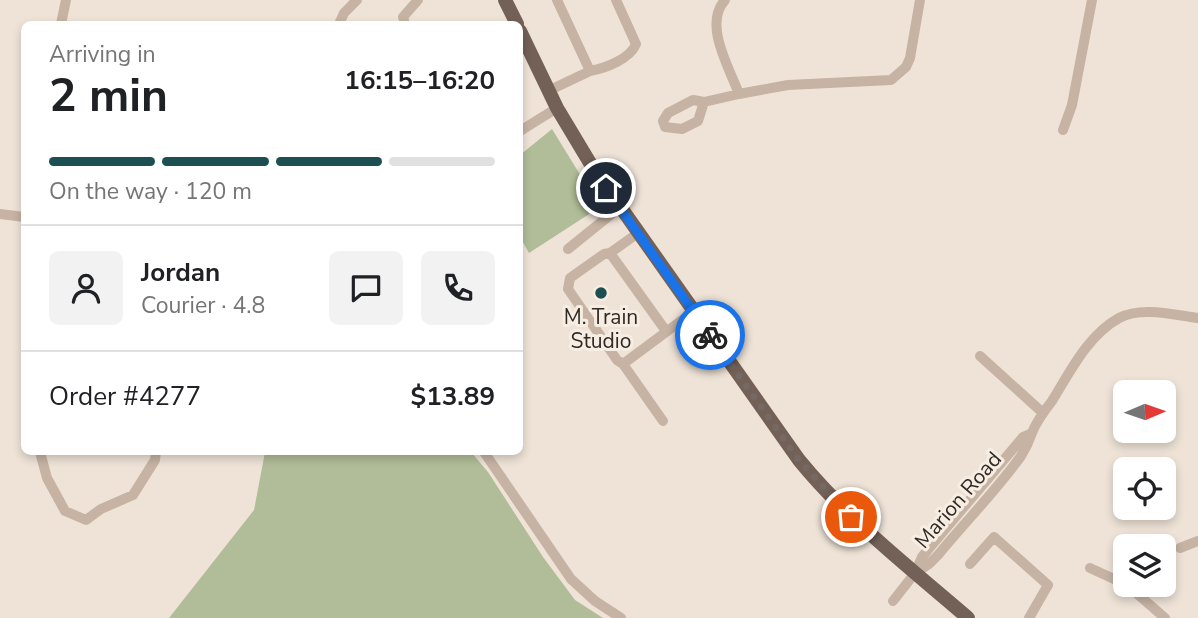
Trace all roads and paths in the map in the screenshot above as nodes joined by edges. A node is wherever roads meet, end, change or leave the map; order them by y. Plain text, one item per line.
1 (66, 0) edge
2 (357, 0) edge
3 (418, 0) edge
4 (505, 0) edge
5 (557, 0) edge
6 (616, 0) edge
7 (725, 0) edge
8 (920, 0) edge
9 (1092, 0) edge
10 (62, 21) edge
11 (340, 21) edge
12 (404, 21) edge
13 (516, 21) edge
14 (523, 37) edge
15 (590, 71) junction
16 (548, 90) junction
17 (739, 94) junction
18 (704, 102) dead end
19 (557, 108) junction
20 (523, 129) edge
21 (1063, 130) dead end
22 (620, 207) junction
23 (0, 214) edge
24 (21, 214) edge
25 (638, 233) junction
26 (568, 249) dead end
27 (610, 253) junction
28 (693, 312) junction
29 (1198, 318) edge
30 (666, 331) junction
31 (980, 356) dead end
32 (623, 364) junction
33 (1044, 413) junction
34 (663, 421) dead end
35 (41, 455) edge
36 (156, 455) edge
37 (486, 455) edge
38 (1198, 541) edge
39 (1180, 548) dead end
40 (970, 564) dead end
41 (1090, 568) dead end
42 (915, 573) junction
43 (1113, 578) edge
44 (1141, 597) edge
45 (893, 601) dead end
46 (621, 618) edge
47 (968, 618) edge
48 (1029, 618) edge
49 (1166, 618) edge

1 - 10 street
2 - 11 street
3 - 12 street
4 - 13 main road
5 - 15 street
6 - 15 street
7 - 17 street
8 - 17 street
9 - 21 street
14 - 16 main road
15 - 16 street
16 - 19 main road
17 - 18 street
19 - 20 street
19 - 22 main road
22 - 25 main road
22 - 26 street
23 - 24 street
25 - 27 street
25 - 28 main road
27 - 30 street
27 - 32 street
28 - 30 street
28 - 42 main road
29 - 33 street, Marion Road
30 - 32 street
31 - 33 street
32 - 34 street
33 - 42 street, Marion Road
35 - 36 street
37 - 46 street
38 - 39 street
40 - 48 street
41 - 43 street
42 - 45 street, Marion Road
42 - 47 main road
44 - 49 street

